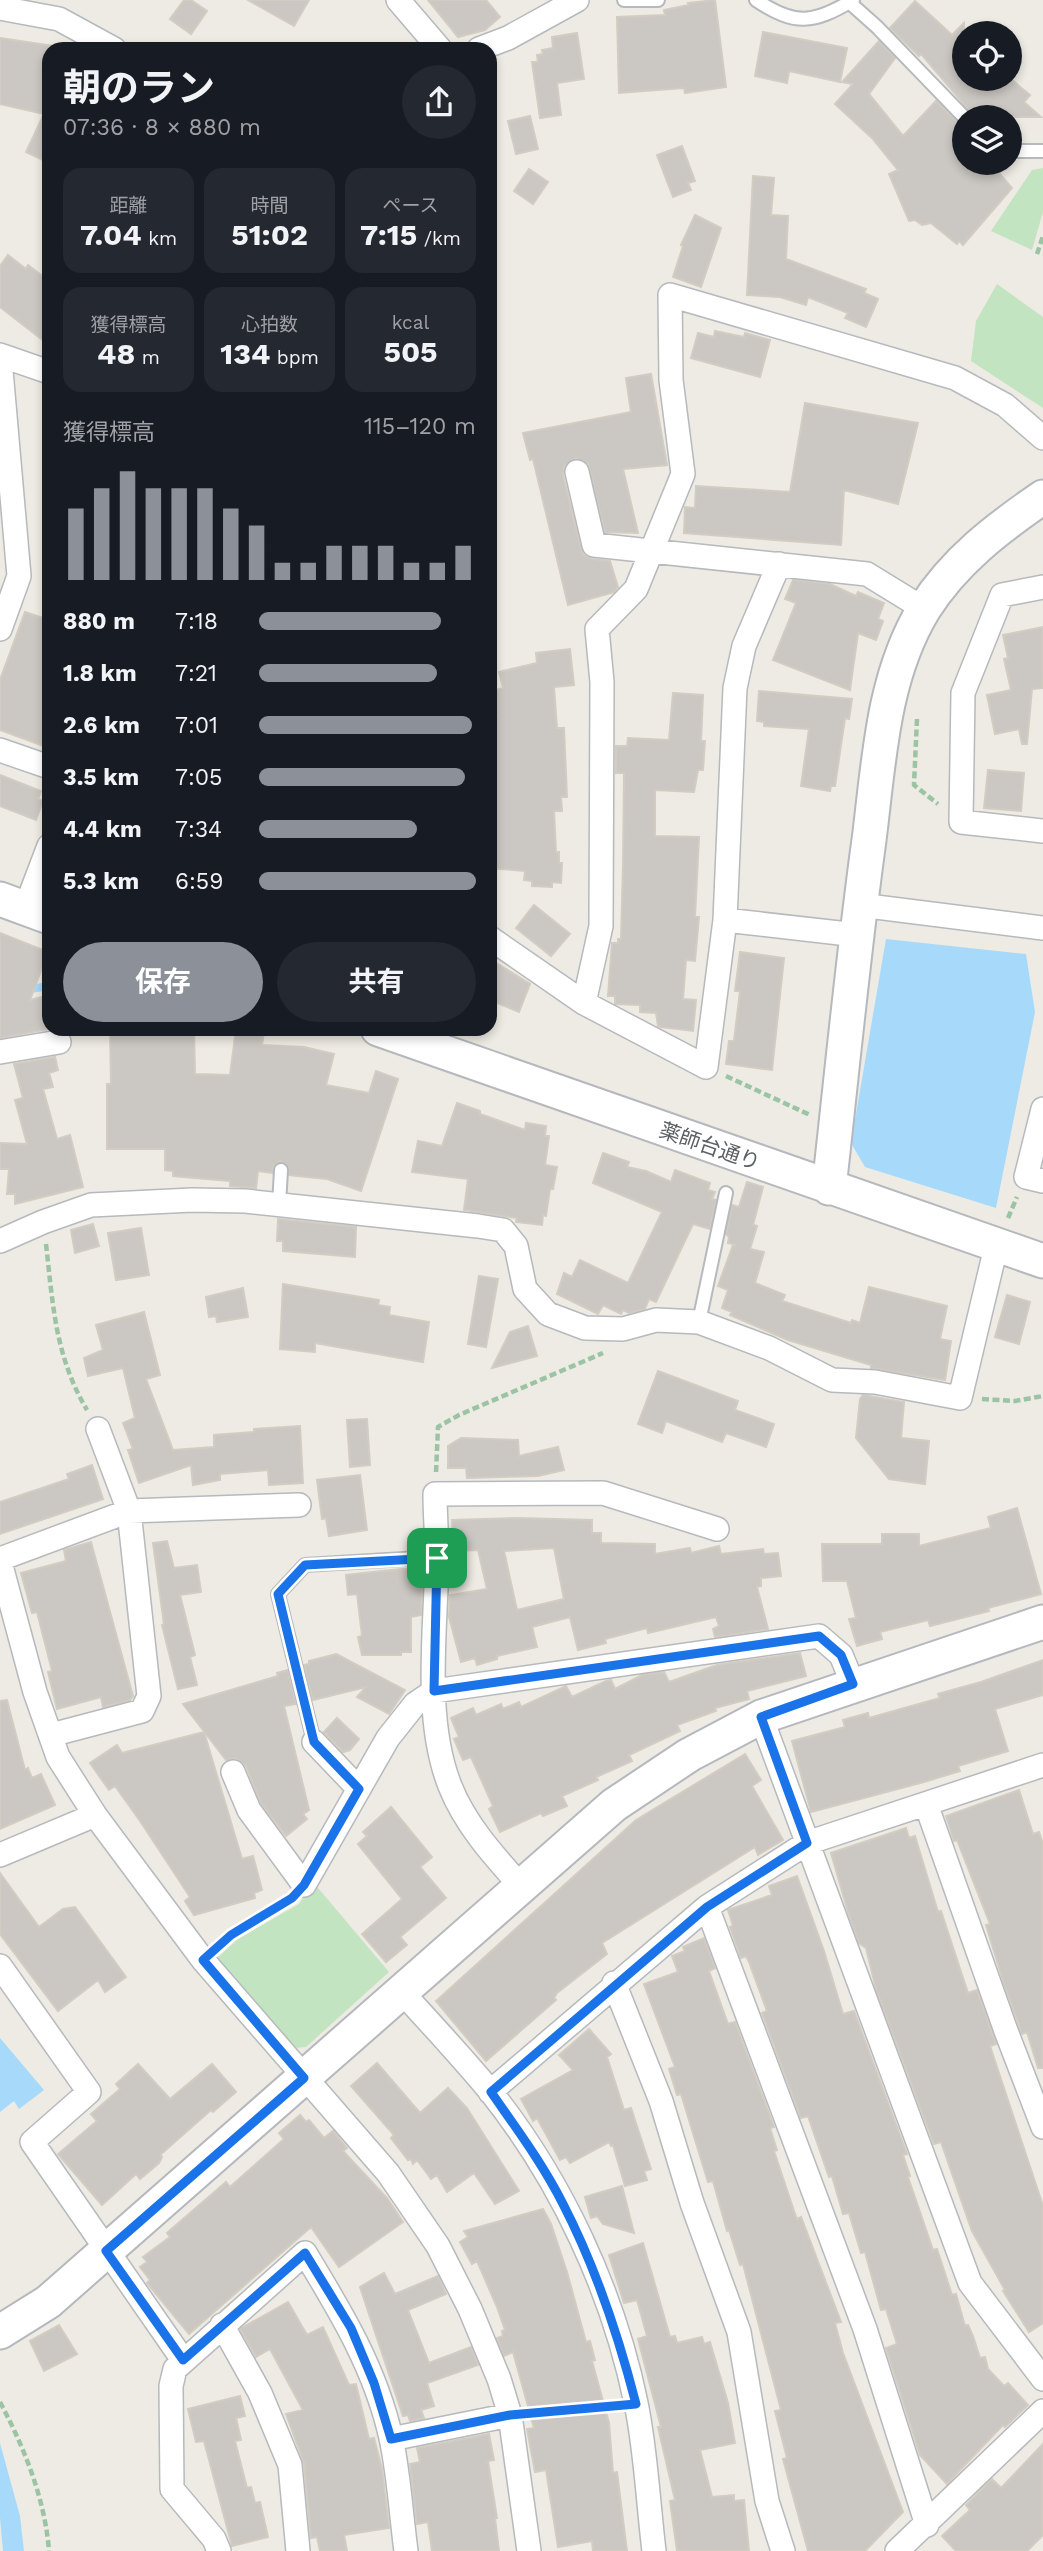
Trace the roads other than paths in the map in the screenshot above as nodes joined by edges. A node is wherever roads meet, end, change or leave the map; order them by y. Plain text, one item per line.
1 (398, 0) edge
2 (577, 0) edge
3 (624, 0) edge
4 (658, 0) edge
5 (756, 0) edge
6 (851, 1) edge
7 (0, 8) edge
8 (59, 9) edge
9 (104, 42) edge
10 (434, 42) edge
11 (497, 42) edge
12 (953, 105) edge
13 (1022, 151) edge
14 (1043, 151) edge
15 (0, 357) edge
16 (42, 370) edge
17 (1043, 438) edge
18 (577, 472) dead end
19 (1043, 497) edge
20 (652, 551) junction
21 (779, 564) junction
22 (1043, 587) edge
23 (924, 609) junction
24 (0, 629) edge
25 (0, 750) edge
26 (42, 765) edge
27 (1043, 831) edge
28 (42, 864) edge
29 (25, 908) edge
30 (725, 919) junction
31 (858, 920) junction
32 (1043, 928) edge
33 (497, 943) edge
34 (584, 1003) junction
35 (398, 1036) edge
36 (60, 1042) dead end
37 (0, 1052) edge
38 (1043, 1109) edge
39 (281, 1170) dead end
40 (1034, 1179) edge
41 (829, 1188) junction
42 (726, 1193) dead end
43 (279, 1205) junction
44 (0, 1241) edge
45 (996, 1247) junction
46 (1043, 1261) edge
47 (699, 1322) junction
48 (98, 1429) road end
49 (299, 1505) dead end
50 (130, 1511) junction
51 (717, 1529) dead end
52 (437, 1558) junction
53 (0, 1561) edge
54 (1043, 1622) edge
55 (853, 1684) junction
56 (434, 1691) junction
57 (761, 1717) junction
58 (51, 1735) junction
59 (314, 1742) joint
60 (1042, 1768) edge
61 (233, 1772) dead end
62 (359, 1789) junction
63 (926, 1804) junction
64 (95, 1815) junction
65 (807, 1843) junction
66 (0, 1855) edge
67 (520, 1885) junction
68 (707, 1907) junction
69 (0, 1966) edge
70 (614, 1983) junction
71 (401, 1991) junction
72 (304, 2078) junction
73 (491, 2092) junction
74 (1043, 2127) edge
75 (106, 2251) junction
76 (222, 2325) junction
77 (0, 2332) edge
78 (183, 2360) junction
79 (1043, 2379) edge
80 (1043, 2411) edge
81 (510, 2415) junction
82 (391, 2439) junction
83 (927, 2525) junction
84 (219, 2551) edge
85 (298, 2551) edge
86 (406, 2551) edge
87 (529, 2551) edge
88 (654, 2551) edge
89 (783, 2551) edge
90 (897, 2551) edge

1 - 10 street
2 - 11 street
3 - 4 lane
5 - 6 lane
6 - 12 lane
7 - 8 street
8 - 9 street
13 - 14 lane
15 - 16 street
15 - 24 street
17 - 20 street
18 - 20 street
19 - 23 street
20 - 21 street
20 - 34 street
21 - 23 street
21 - 30 street
22 - 27 street
23 - 31 street
25 - 26 street
28 - 29 street
30 - 31 street
30 - 34 street
31 - 32 street
31 - 41 street
33 - 34 street
35 - 41 street, 薬師台通り
36 - 37 street
38 - 40 street
39 - 43 lane
41 - 45 street, 薬師台通り
42 - 47 lane
43 - 44 street
43 - 47 street
45 - 46 street, 薬師台通り
45 - 47 street
48 - 50 street
49 - 50 street
50 - 53 street
50 - 58 street
51 - 52 street
52 - 56 street
52 - 59 lane
53 - 58 street
54 - 55 street
55 - 56 street
55 - 57 street
56 - 62 street
56 - 67 street
57 - 65 street
57 - 67 street
58 - 64 street
59 - 62 street
60 - 63 street
61 - 62 street
63 - 65 street
63 - 74 street
64 - 66 street
64 - 72 street
65 - 68 street
65 - 79 street
67 - 71 street
68 - 70 street
68 - 83 street
69 - 75 street
70 - 73 street
70 - 89 street
71 - 72 street
71 - 73 street
72 - 75 street
72 - 81 street
73 - 88 street
75 - 77 street
75 - 78 street
76 - 78 street
76 - 82 street
76 - 85 street
78 - 84 street
80 - 83 street
81 - 82 street
81 - 87 street
82 - 86 street
83 - 90 street

